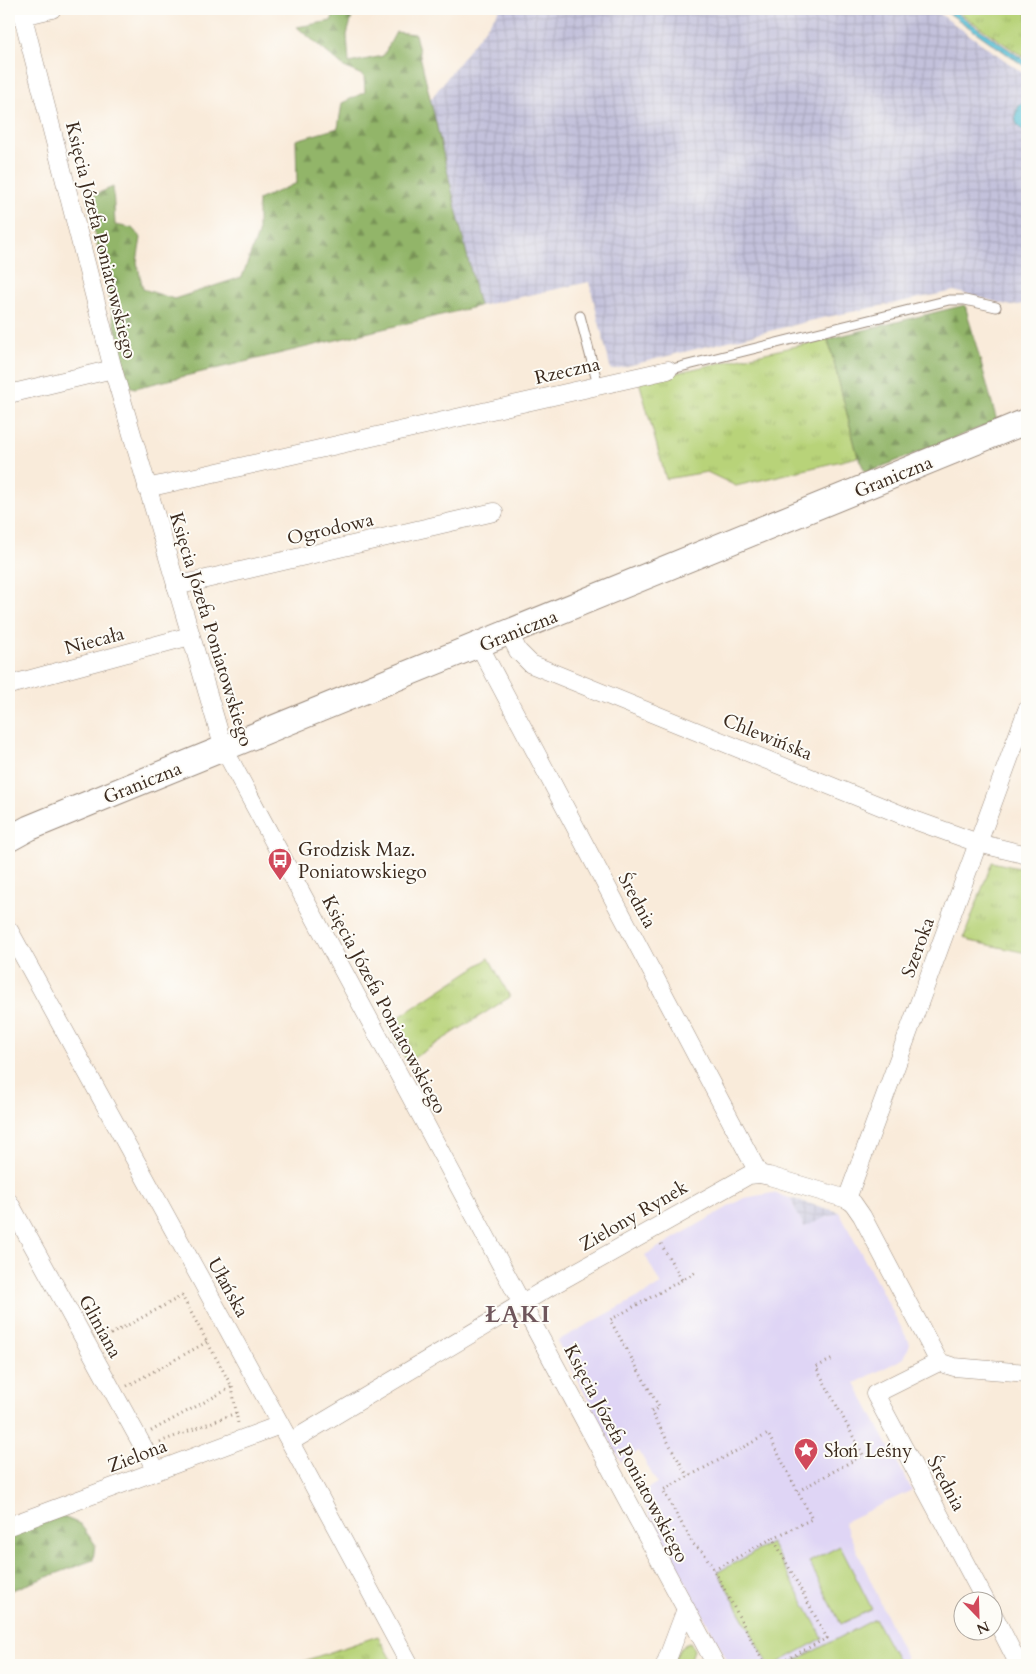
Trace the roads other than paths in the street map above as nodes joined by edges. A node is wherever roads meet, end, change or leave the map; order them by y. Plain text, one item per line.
1 (52, 9) edge
2 (22, 12) edge
3 (996, 307) dead end
4 (580, 316) dead end
5 (114, 369) junction
6 (668, 370) joint
7 (598, 385) junction
8 (9, 394) edge
9 (1027, 421) edge
10 (148, 488) junction
11 (494, 512) dead end
12 (176, 586) junction
13 (509, 633) junction
14 (190, 636) junction
15 (479, 645) junction
16 (9, 685) edge
17 (1027, 710) edge
18 (224, 749) junction
19 (9, 839) edge
20 (978, 843) junction
21 (1027, 855) edge
22 (9, 930) edge
23 (759, 1174) junction
24 (847, 1199) junction
25 (9, 1202) edge
26 (522, 1303) junction
27 (938, 1362) junction
28 (1027, 1373) edge
29 (280, 1424) junction
30 (290, 1442) junction
31 (156, 1470) junction
32 (9, 1526) edge
33 (981, 1592) edge
34 (686, 1608) junction
35 (1004, 1635) edge
36 (410, 1665) edge
37 (666, 1665) edge
38 (716, 1665) edge
39 (1020, 1665) edge

1 - 2 street
2 - 5 street, Księcia Józefa Poniatowskiego
3 - 6 lane, Rzeczna
4 - 7 lane
5 - 8 street
5 - 10 street, Księcia Józefa Poniatowskiego
6 - 7 street, Rzeczna
7 - 10 street, Rzeczna
9 - 13 street, Graniczna
10 - 12 street, Księcia Józefa Poniatowskiego
11 - 12 street, Ogrodowa
12 - 14 street, Księcia Józefa Poniatowskiego
13 - 15 street, Graniczna
13 - 20 street, Chlewińska
14 - 16 street, Niecała
14 - 18 street, Księcia Józefa Poniatowskiego
15 - 18 street, Graniczna
15 - 23 street, Średnia
17 - 20 street, Szeroka
18 - 19 street, Graniczna
18 - 26 street, Księcia Józefa Poniatowskiego
20 - 21 street, Chlewińska
20 - 24 street, Szeroka
22 - 29 street, Ułańska
23 - 24 street
23 - 26 street, Zielony Rynek
24 - 27 street
25 - 31 street, Gliniana
26 - 30 street, Zielony Rynek
26 - 34 street, Księcia Józefa Poniatowskiego
27 - 28 street
27 - 33 street, Średnia
29 - 30 street, Ułańska
29 - 31 street, Zielona
30 - 36 street, Ułańska
31 - 32 street, Zielona
34 - 37 street
34 - 38 street, Księcia Józefa Poniatowskiego
35 - 39 street

